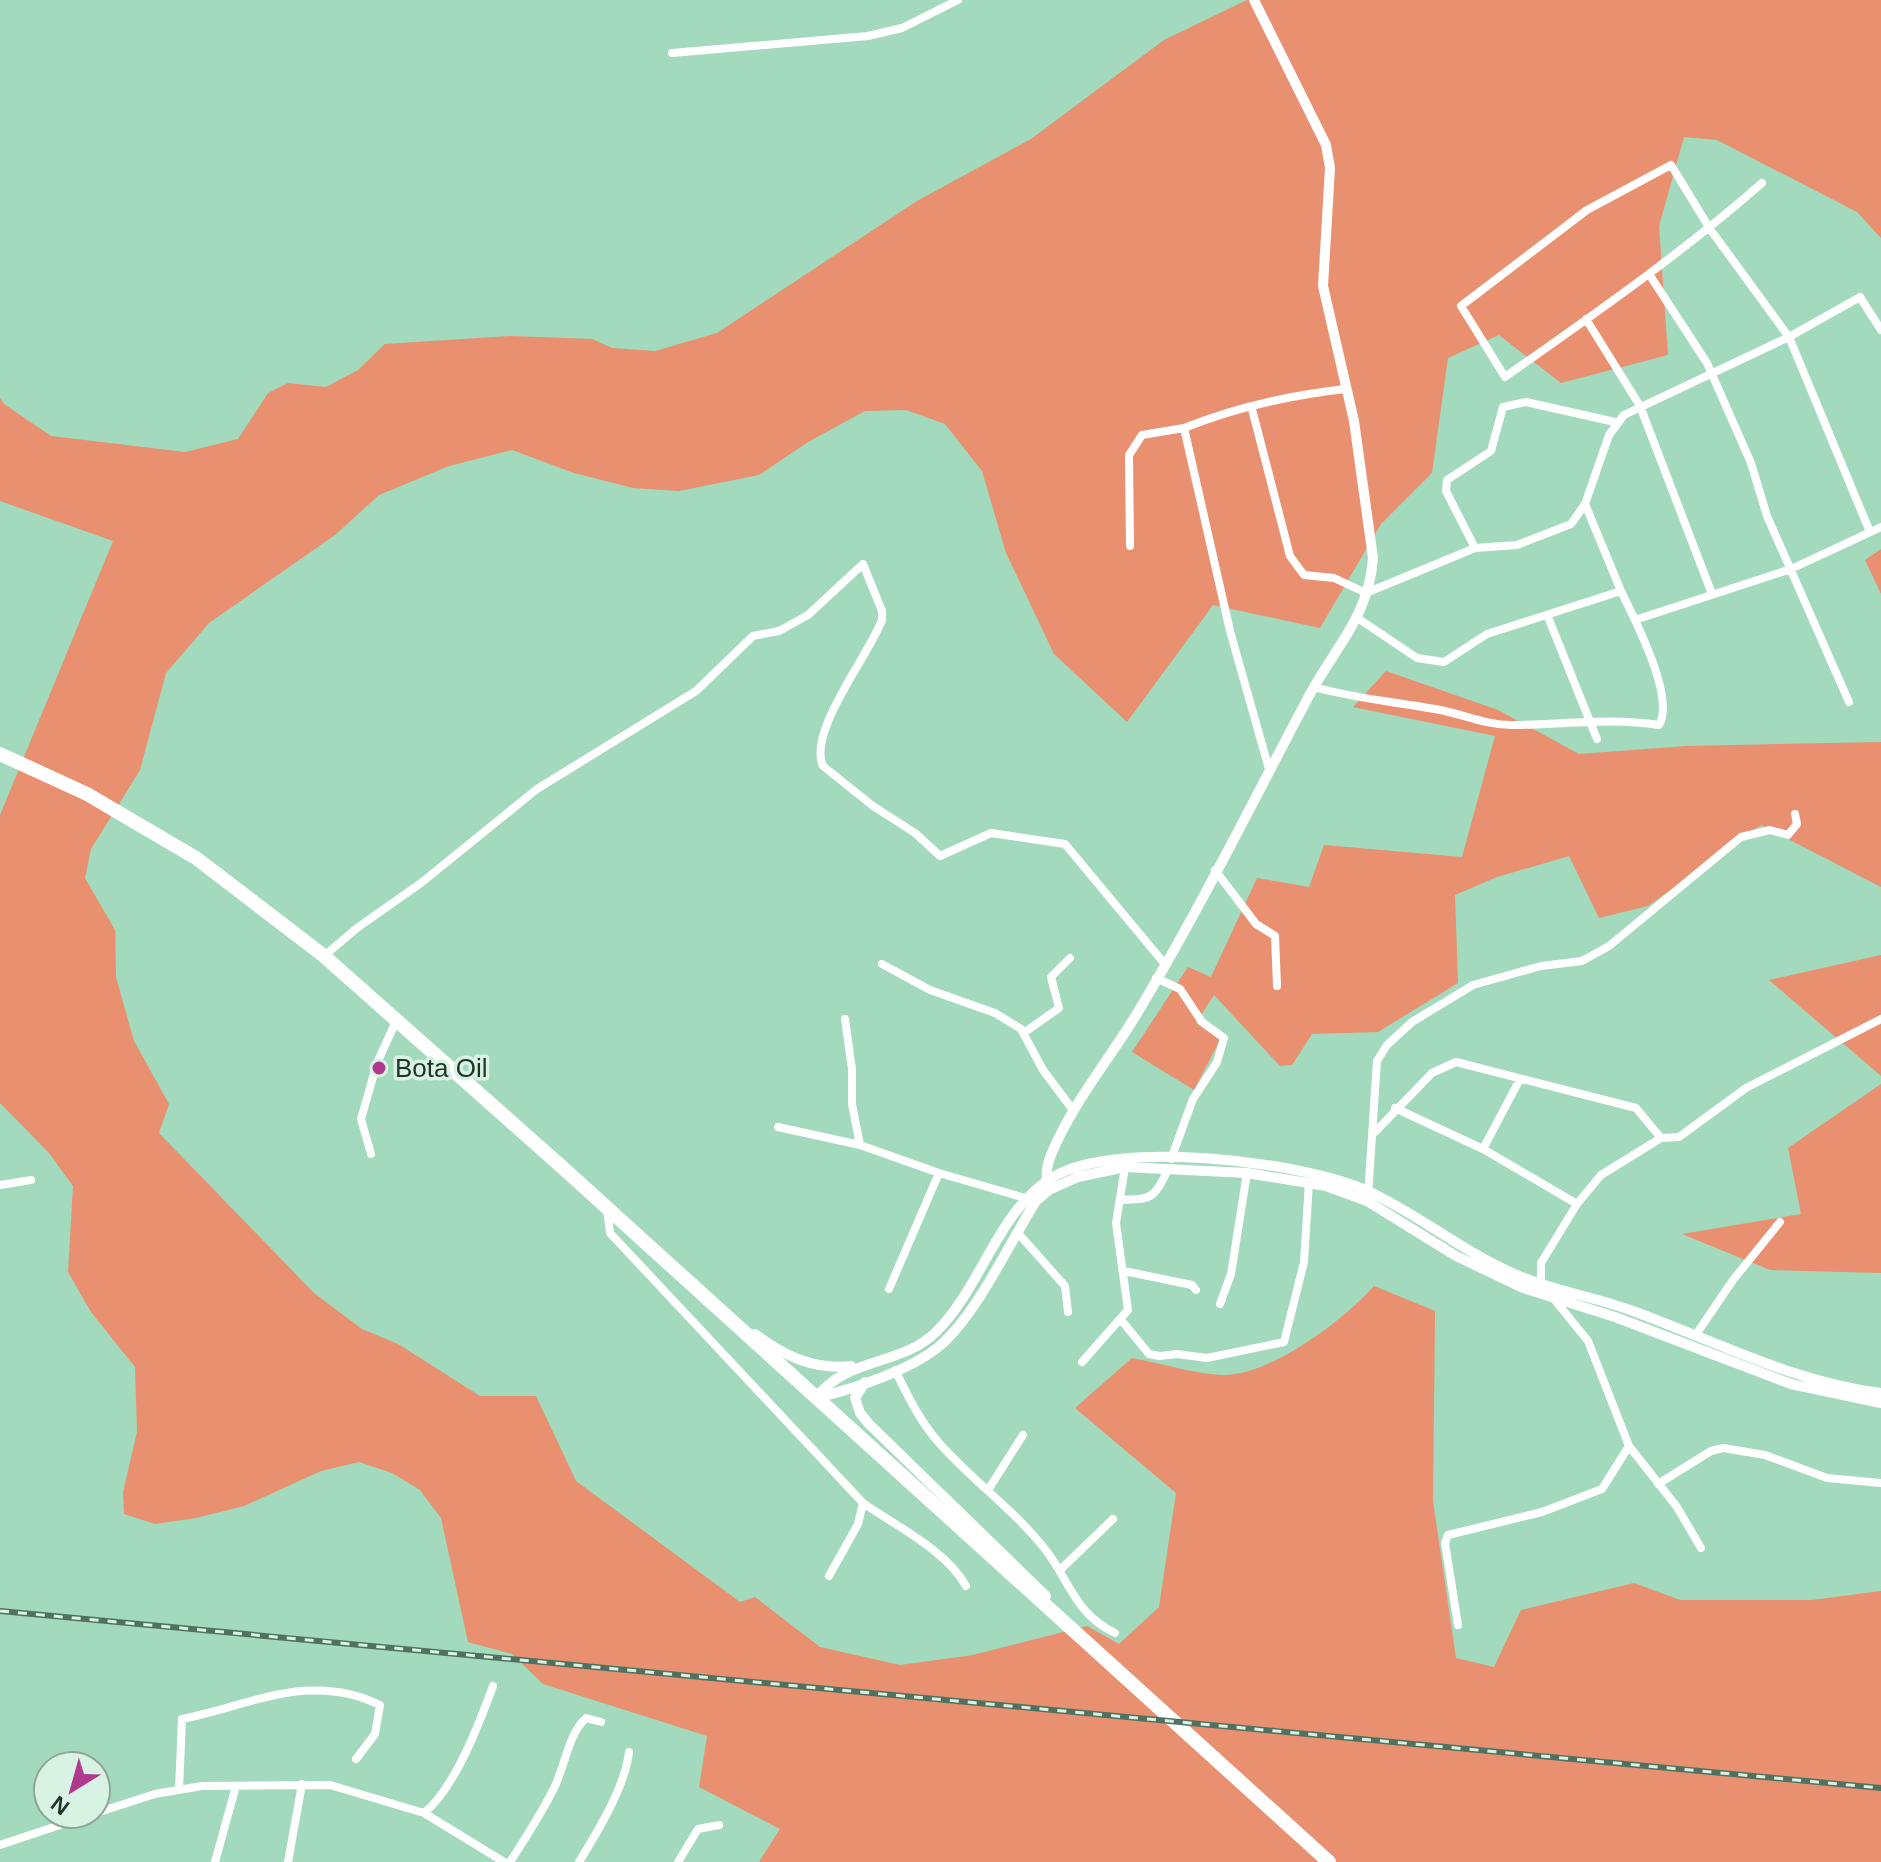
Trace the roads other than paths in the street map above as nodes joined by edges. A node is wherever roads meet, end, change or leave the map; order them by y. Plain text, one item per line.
1 (958, 0) edge
2 (1254, 0) edge
3 (672, 53) dead end
4 (1762, 183) dead end
5 (1710, 229) junction
6 (1649, 274) junction
7 (1586, 319) junction
8 (1881, 330) edge
9 (1789, 337) junction
10 (1711, 373) junction
11 (1345, 389) junction
12 (1640, 406) junction
13 (1252, 409) junction
14 (1615, 422) junction
15 (1184, 428) junction
16 (1585, 504) junction
17 (1881, 527) edge
18 (1870, 532) junction
19 (1130, 546) dead end
20 (1475, 548) junction
21 (1791, 569) junction
22 (1621, 591) junction
23 (1366, 593) junction
24 (1712, 594) junction
25 (1548, 617) junction
26 (1359, 619) junction
27 (1635, 620) junction
28 (1314, 687) junction
29 (1849, 702) dead end
30 (1589, 720) junction
31 (1597, 739) dead end
32 (0, 754) edge
33 (1269, 769) junction
34 (1795, 814) dead end
35 (1215, 870) junction
36 (324, 956) junction
37 (1070, 958) dead end
38 (1164, 963) junction
39 (882, 964) dead end
40 (1156, 978) junction
41 (1277, 986) dead end
42 (397, 1019) junction
43 (845, 1019) dead end
44 (1881, 1019) edge
45 (1025, 1032) junction
46 (1520, 1079) junction
47 (1395, 1108) junction
48 (1073, 1110) junction
49 (778, 1127) dead end
50 (1374, 1133) junction
51 (1661, 1138) junction
52 (860, 1145) junction
53 (1483, 1149) junction
54 (371, 1154) dead end
55 (1170, 1164) junction
56 (1125, 1167) junction
57 (939, 1173) junction
58 (1247, 1173) junction
59 (31, 1180) dead end
60 (1309, 1182) junction
61 (0, 1185) edge
62 (1048, 1186) junction
63 (1368, 1196) junction
64 (1032, 1200) junction
65 (1120, 1200) junction
66 (1577, 1204) junction
67 (607, 1208) junction
68 (1780, 1222) dead end
69 (1017, 1232) junction
70 (1124, 1271) junction
71 (1541, 1283) junction
72 (889, 1289) dead end
73 (1196, 1290) dead end
74 (704, 1297) junction
75 (1548, 1297) junction
76 (1220, 1304) dead end
77 (1068, 1312) dead end
78 (1122, 1321) junction
79 (1695, 1336) junction
80 (1082, 1362) dead end
81 (861, 1365) junction
82 (895, 1370) junction
83 (866, 1381) junction
84 (1881, 1393) edge
85 (816, 1398) junction
86 (1881, 1403) edge
87 (1023, 1435) dead end
88 (1629, 1446) junction
89 (1881, 1483) edge
90 (1658, 1484) junction
91 (988, 1490) junction
92 (863, 1503) junction
93 (1113, 1519) dead end
94 (1701, 1548) dead end
95 (1060, 1570) junction
96 (829, 1576) dead end
97 (966, 1586) dead end
98 (1458, 1625) dead end
99 (1115, 1633) dead end
100 (1093, 1648) junction
101 (493, 1686) dead end
102 (601, 1722) dead end
103 (629, 1752) dead end
104 (356, 1759) dead end
105 (302, 1784) junction
106 (236, 1786) junction
107 (179, 1790) junction
108 (112, 1808) edge
109 (424, 1813) junction
110 (719, 1825) dead end
111 (44, 1830) edge
112 (0, 1845) edge
113 (215, 1862) edge
114 (288, 1862) edge
115 (507, 1862) edge
116 (579, 1862) edge
117 (678, 1862) edge
118 (1329, 1862) edge

1 - 3 street
2 - 11 street
4 - 5 street
5 - 6 street
5 - 7 street
5 - 9 street
6 - 7 street
6 - 10 street
7 - 12 street
8 - 9 street
9 - 10 street
9 - 18 street
10 - 12 street
10 - 21 street
11 - 13 street
11 - 23 street
12 - 14 street
12 - 24 street
13 - 15 street
13 - 23 street
14 - 16 street
14 - 20 street
15 - 19 street
15 - 33 street
16 - 20 street
16 - 22 street
17 - 18 street
18 - 21 street
20 - 23 street
21 - 24 street
21 - 29 street
22 - 25 street
22 - 27 street
23 - 26 street
24 - 27 street
25 - 26 street
25 - 30 street
26 - 28 street
27 - 30 street
28 - 30 street
28 - 33 street
30 - 31 street
32 - 36 highway
33 - 35 street
34 - 50 street
35 - 38 street
35 - 41 street
36 - 38 street
36 - 42 highway
37 - 45 street
38 - 40 street
39 - 45 street
40 - 48 street
40 - 55 street
42 - 54 street
42 - 67 highway
43 - 52 street
44 - 51 street
45 - 48 street
46 - 47 street
46 - 51 street
46 - 53 street
47 - 50 street
47 - 53 street
48 - 62 street
49 - 52 street
50 - 63 street
51 - 66 street
52 - 57 street
53 - 66 street
55 - 56 street
55 - 58 street
55 - 62 street
55 - 63 street
55 - 65 street
56 - 62 street
56 - 65 street
57 - 64 street
57 - 72 street
58 - 60 street
58 - 76 street
59 - 61 street
60 - 63 street
60 - 78 street
62 - 64 street
63 - 71 street
63 - 75 street
64 - 69 street
64 - 81 street
65 - 70 street
66 - 71 street
67 - 74 highway
67 - 92 street
68 - 79 street
69 - 77 street
69 - 82 street
70 - 73 street
70 - 78 street
71 - 75 street
71 - 79 street
74 - 81 street
74 - 85 highway
75 - 86 street
75 - 88 street
78 - 80 street
79 - 84 street
81 - 85 street
82 - 83 street
82 - 91 street
83 - 85 street
83 - 100 street
85 - 100 highway
87 - 91 street
88 - 90 street
88 - 98 street
89 - 90 street
90 - 94 street
91 - 95 street
92 - 96 street
92 - 97 street
93 - 95 street
95 - 99 street
100 - 118 highway
101 - 109 street
102 - 115 street
103 - 116 street
104 - 107 street
105 - 106 street
105 - 109 street
105 - 114 street
106 - 107 street
106 - 113 street
107 - 108 street
109 - 115 street
110 - 117 street
111 - 112 street

